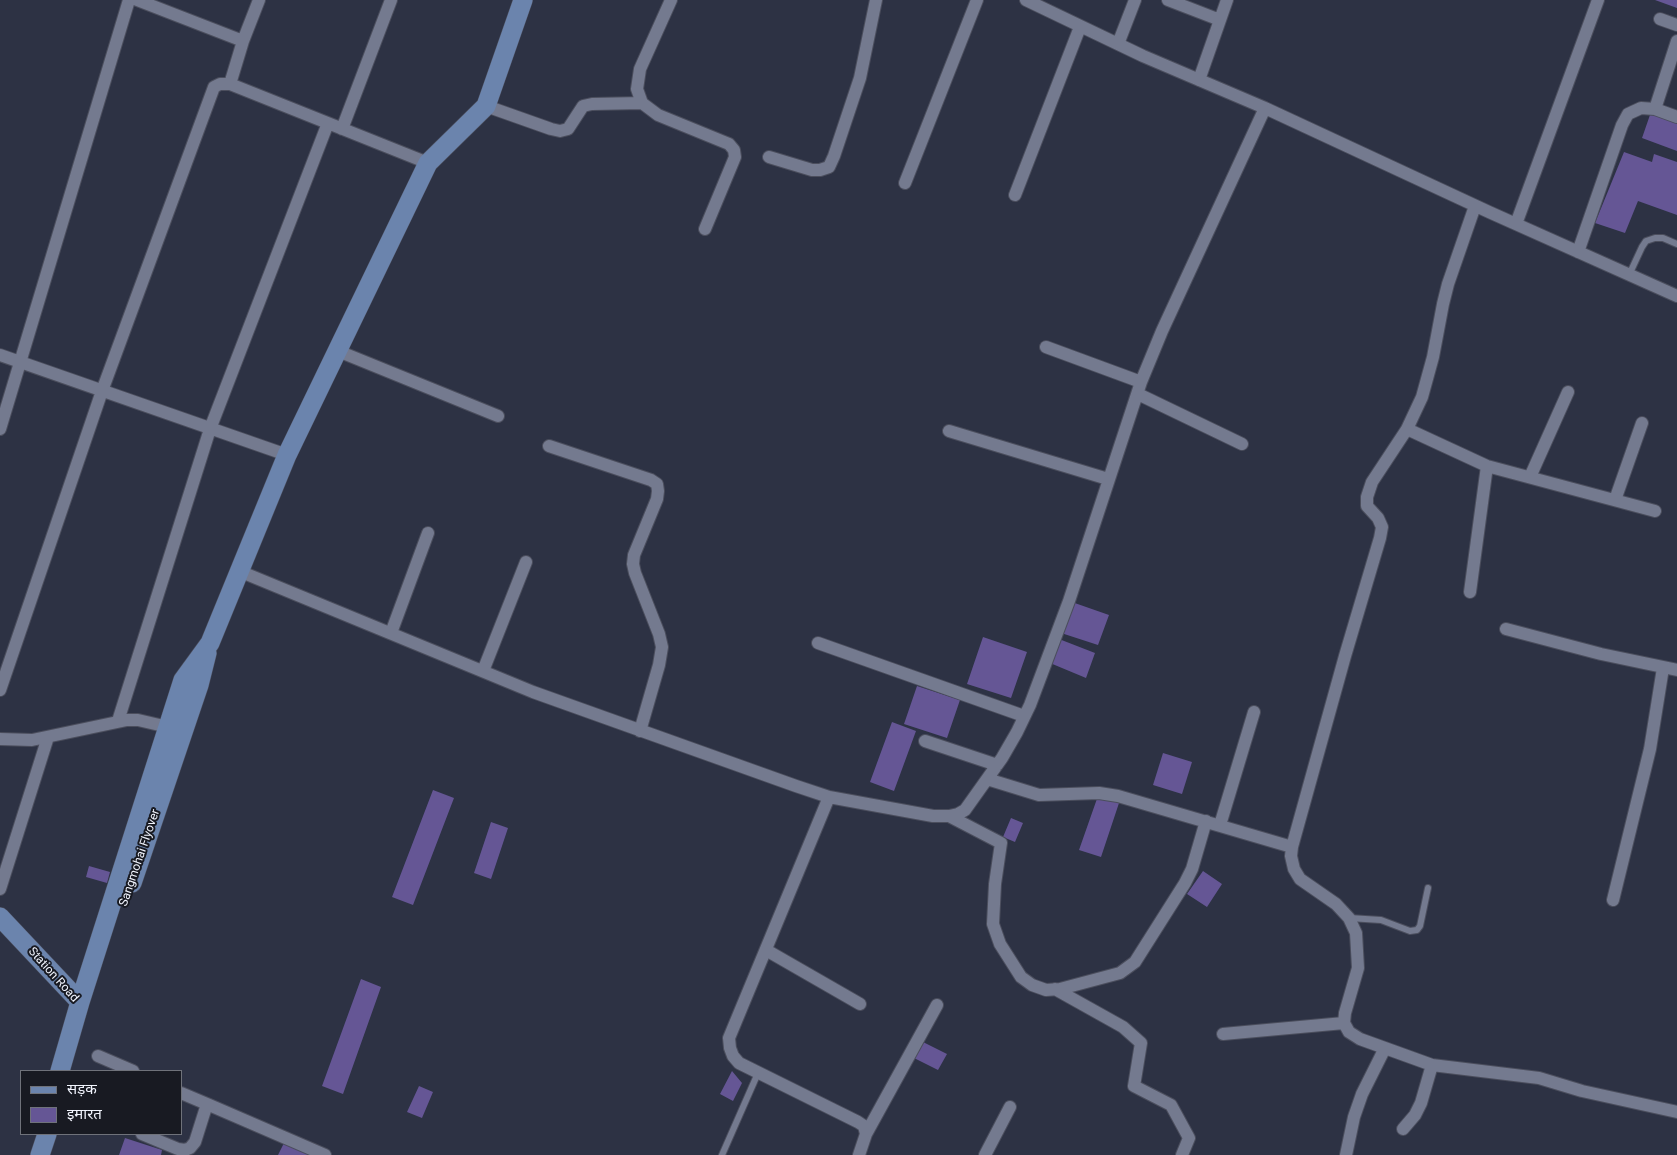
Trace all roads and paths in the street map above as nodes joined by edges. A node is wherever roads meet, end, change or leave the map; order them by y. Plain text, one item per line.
1 (128, 0) edge
2 (137, 0) edge
3 (259, 0) edge
4 (391, 0) edge
5 (523, 0) edge
6 (671, 0) edge
7 (876, 0) edge
8 (977, 0) edge
9 (1026, 0) edge
10 (1136, 0) edge
11 (1168, 0) edge
12 (1227, 0) edge
13 (1598, 0) edge
14 (1660, 19) dead end
15 (1220, 20) junction
16 (1677, 24) edge
17 (1080, 26) junction
18 (243, 40) junction
19 (1677, 41) edge
20 (1118, 44) junction
21 (1199, 80) junction
22 (230, 84) junction
23 (642, 103) junction
24 (486, 106) junction
25 (1265, 108) junction
26 (1654, 109) junction
27 (1677, 117) edge
28 (328, 123) junction
29 (342, 129) junction
30 (769, 157) dead end
31 (428, 163) junction
32 (905, 183) dead end
33 (1015, 195) dead end
34 (1475, 206) junction
35 (1516, 224) junction
36 (705, 229) dead end
37 (1677, 244) edge
38 (1578, 252) junction
39 (1629, 275) junction
40 (1677, 296) edge
41 (1046, 346) dead end
42 (338, 351) junction
43 (0, 355) edge
44 (20, 362) junction
45 (1140, 388) junction
46 (102, 391) junction
47 (1568, 392) dead end
48 (498, 416) dead end
49 (1642, 423) dead end
50 (0, 429) edge
51 (210, 429) junction
52 (1407, 429) junction
53 (948, 432) dead end
54 (1242, 444) dead end
55 (549, 446) dead end
56 (287, 455) junction
57 (1487, 466) junction
58 (1530, 477) junction
59 (1108, 479) junction
60 (1614, 500) junction
61 (1655, 511) dead end
62 (428, 533) dead end
63 (526, 562) dead end
64 (240, 571) junction
65 (1470, 592) dead end
66 (1506, 629) dead end
67 (391, 634) junction
68 (210, 643) junction
69 (818, 643) dead end
70 (1663, 668) junction
71 (1677, 670) edge
72 (482, 671) junction
73 (0, 690) edge
74 (1254, 712) dead end
75 (1024, 716) junction
76 (118, 721) junction
77 (168, 727) junction
78 (640, 730) junction
79 (48, 737) junction
80 (0, 739) edge
81 (925, 740) dead end
82 (997, 765) junction
83 (987, 779) junction
84 (829, 797) junction
85 (949, 816) junction
86 (1206, 821) junction
87 (1220, 826) junction
88 (1292, 848) junction
89 (1428, 888) dead end
90 (0, 889) edge
91 (1613, 900) dead end
92 (0, 917) edge
93 (1348, 918) junction
94 (766, 950) junction
95 (1055, 990) junction
96 (84, 1004) junction
97 (860, 1004) dead end
98 (937, 1005) dead end
99 (1344, 1023) junction
100 (1223, 1034) dead end
101 (1384, 1048) junction
102 (98, 1056) dead end
103 (1432, 1065) junction
104 (60, 1070) edge
105 (67, 1070) edge
106 (130, 1070) edge
107 (758, 1073) junction
108 (182, 1093) edge
109 (207, 1104) junction
110 (1010, 1107) dead end
111 (1677, 1112) edge
112 (1403, 1129) dead end
113 (866, 1134) junction
114 (42, 1135) edge
115 (47, 1135) edge
116 (144, 1135) edge
117 (38, 1155) edge
118 (325, 1155) edge
119 (722, 1155) edge
120 (859, 1155) edge
121 (984, 1155) edge
122 (1182, 1155) edge
123 (1346, 1155) edge

1 - 44 street
2 - 18 street
3 - 18 street
4 - 29 street
5 - 24 main road
6 - 23 street
7 - 30 street
8 - 32 street
9 - 17 street
10 - 20 street
11 - 15 street
12 - 15 street
13 - 35 street
14 - 16 street
15 - 21 street
17 - 20 street
17 - 33 street
18 - 22 street
19 - 26 street
20 - 21 street
21 - 25 street
22 - 28 street
22 - 46 street
23 - 24 street
23 - 36 street
24 - 31 main road
25 - 34 street
25 - 45 street
26 - 27 street
26 - 38 street
28 - 29 street
28 - 51 street
29 - 31 street
31 - 42 main road
34 - 35 street
34 - 52 street
35 - 38 street
37 - 39 lane
38 - 39 street
39 - 40 street
41 - 45 street
42 - 48 street
42 - 56 main road
43 - 44 street
44 - 46 street
44 - 50 street
45 - 54 street
45 - 59 street
46 - 51 street
46 - 73 street
47 - 58 street
49 - 60 street
51 - 56 street
51 - 76 street
52 - 57 street
52 - 88 street
53 - 59 street
55 - 78 street
56 - 64 main road
57 - 58 street
57 - 65 street
58 - 60 street
59 - 75 street
60 - 61 street
62 - 67 street
63 - 72 street
64 - 67 street
64 - 68 main road
66 - 70 street
67 - 72 street
68 - 77 main road
68 - 96 main road, Sangmohai Flyover
69 - 75 street
70 - 71 street
70 - 91 street
72 - 78 street
74 - 87 street
75 - 82 street
76 - 77 street
76 - 79 street
77 - 96 main road
78 - 84 street
79 - 80 street
79 - 90 street
81 - 82 street
82 - 83 street
83 - 85 street
83 - 86 street
84 - 85 street
84 - 94 street
85 - 95 street
86 - 87 street
86 - 95 street
87 - 88 street
88 - 93 street
89 - 93 lane
92 - 96 main road, Station Road
93 - 99 street
94 - 97 street
94 - 107 street
95 - 122 street
96 - 104 main road, Station Road
96 - 105 main road, Sangmohai Flyover
98 - 113 street
99 - 100 street
99 - 101 street
101 - 103 street
101 - 123 street
102 - 106 street
103 - 111 street
103 - 112 street
107 - 113 street
107 - 119 lane
108 - 109 street
109 - 116 street
109 - 118 street
110 - 121 street
113 - 120 street
114 - 117 main road
115 - 117 main road

